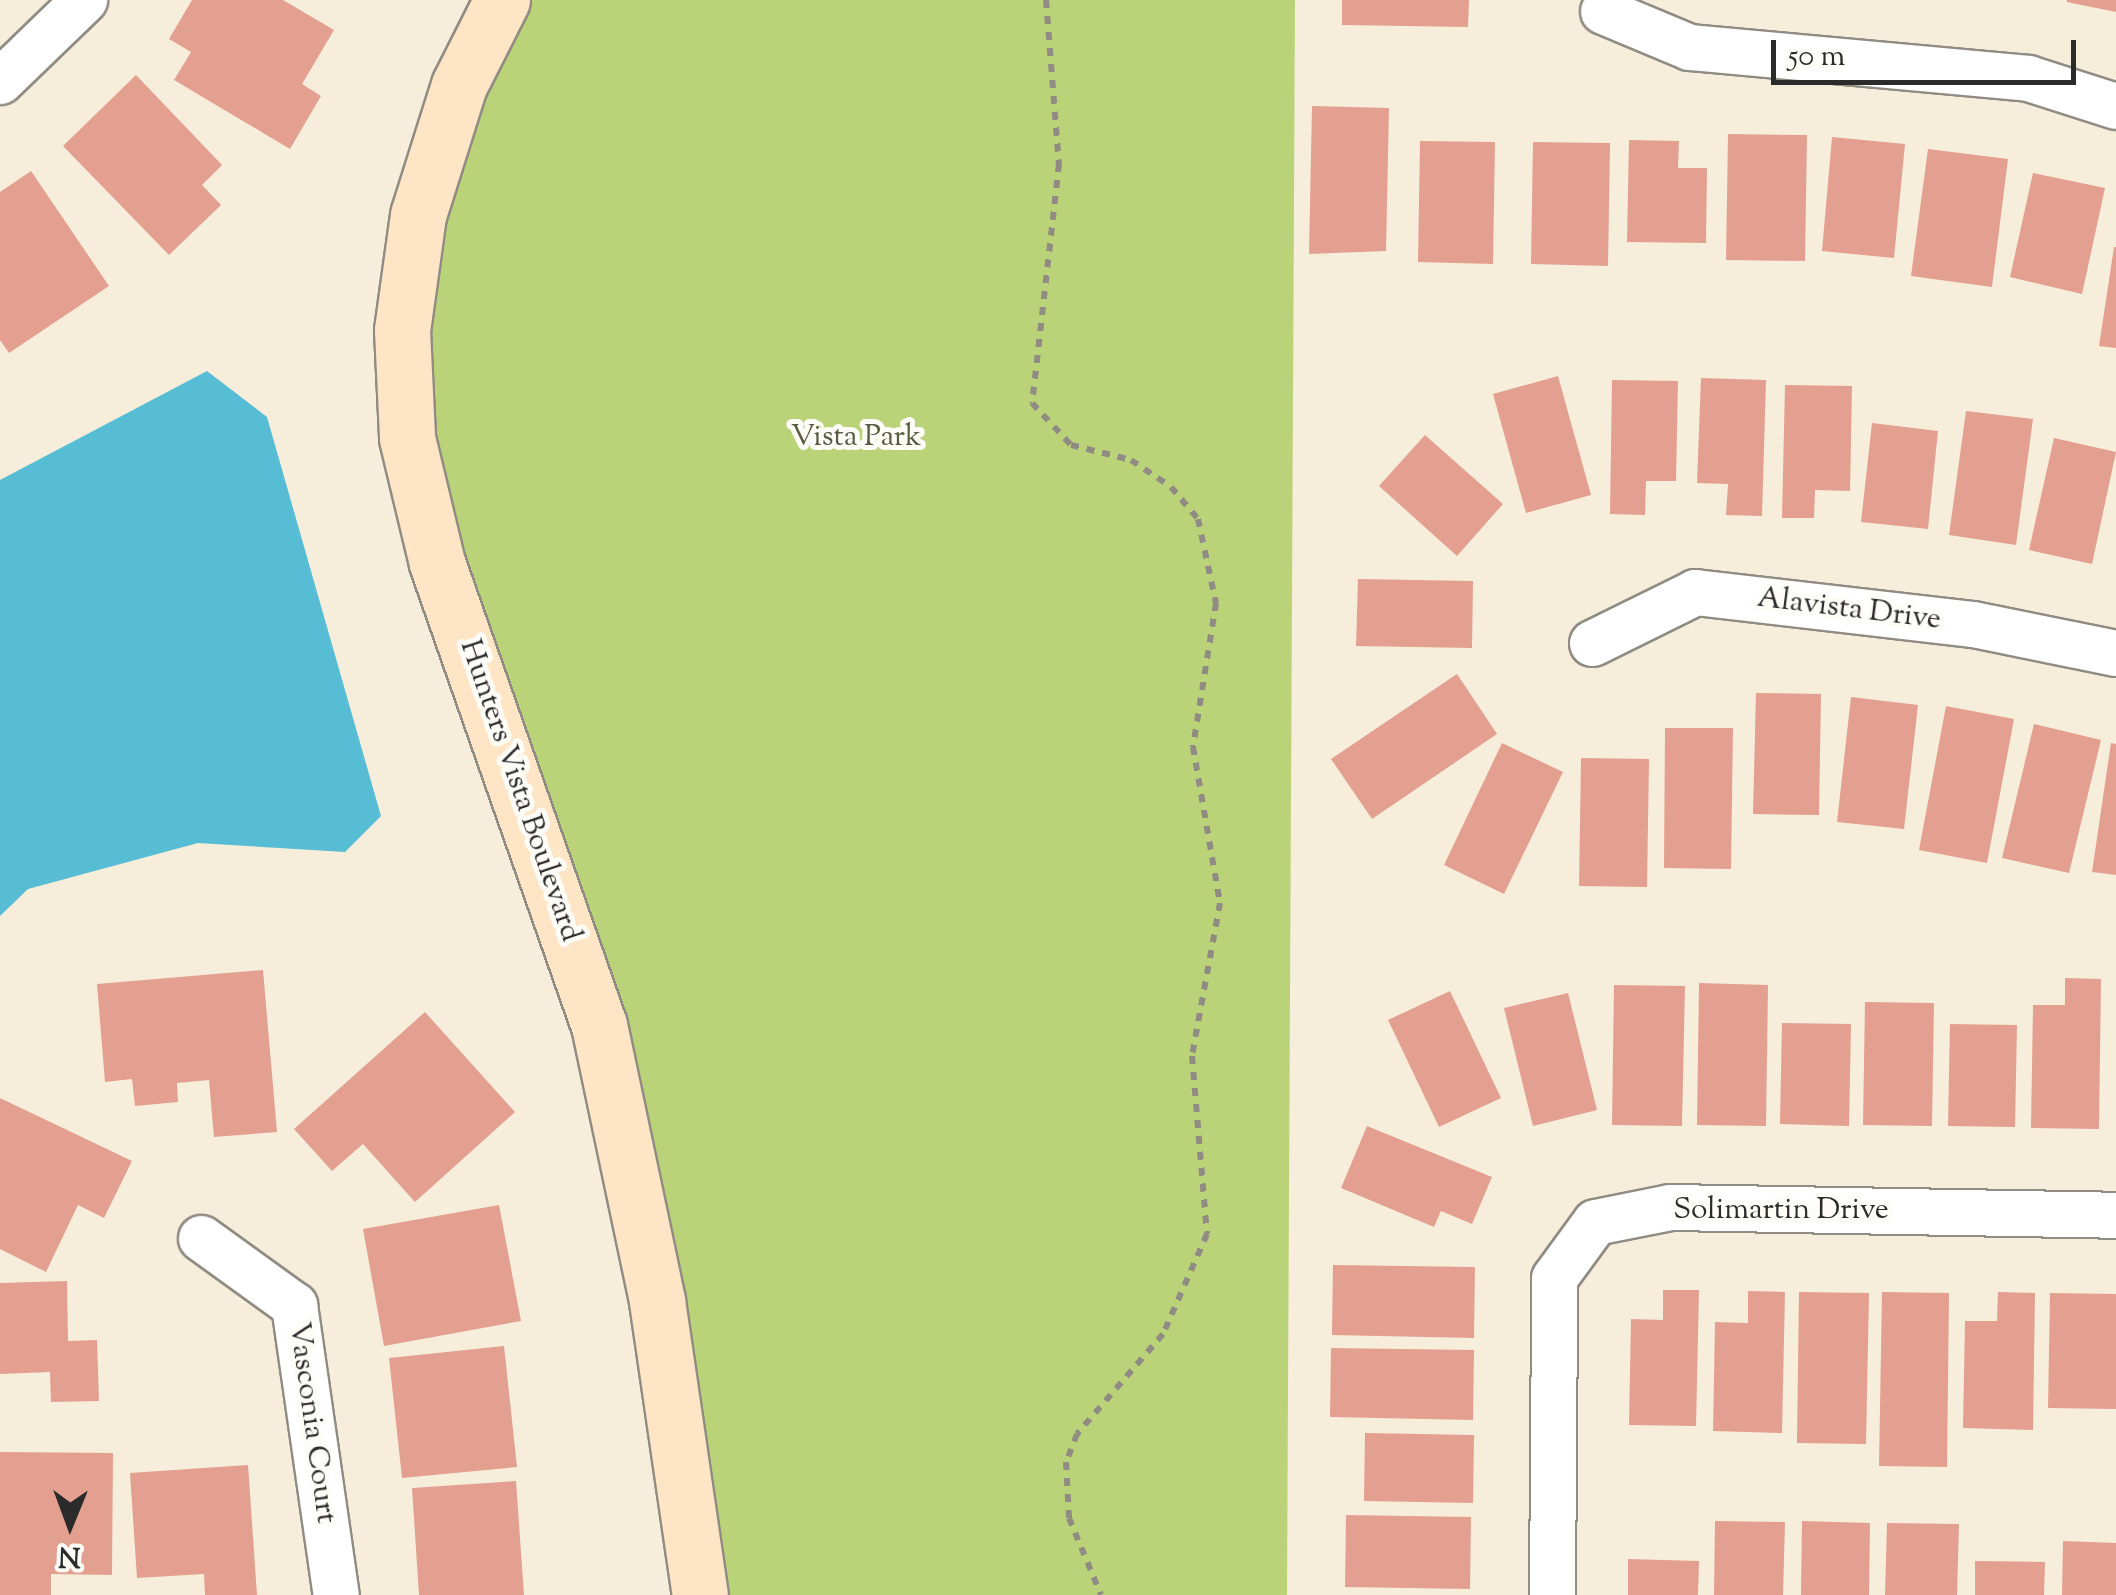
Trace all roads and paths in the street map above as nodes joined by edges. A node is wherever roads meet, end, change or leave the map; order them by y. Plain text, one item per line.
1 (84, 0) edge
2 (502, 0) edge
3 (1046, 0) edge
4 (1603, 12) dead end
5 (0, 80) edge
6 (2116, 106) edge
7 (1592, 643) dead end
8 (2116, 653) edge
9 (2116, 1215) edge
10 (200, 1238) dead end
11 (336, 1595) edge
12 (700, 1595) edge
13 (1101, 1595) edge
14 (1552, 1595) edge

1 - 5 street
2 - 12 street, Hunters Vista Boulevard
3 - 13 path
4 - 6 street
7 - 8 street, Alavista Drive
9 - 14 street, Solimartin Drive
10 - 11 street, Vasconia Court

